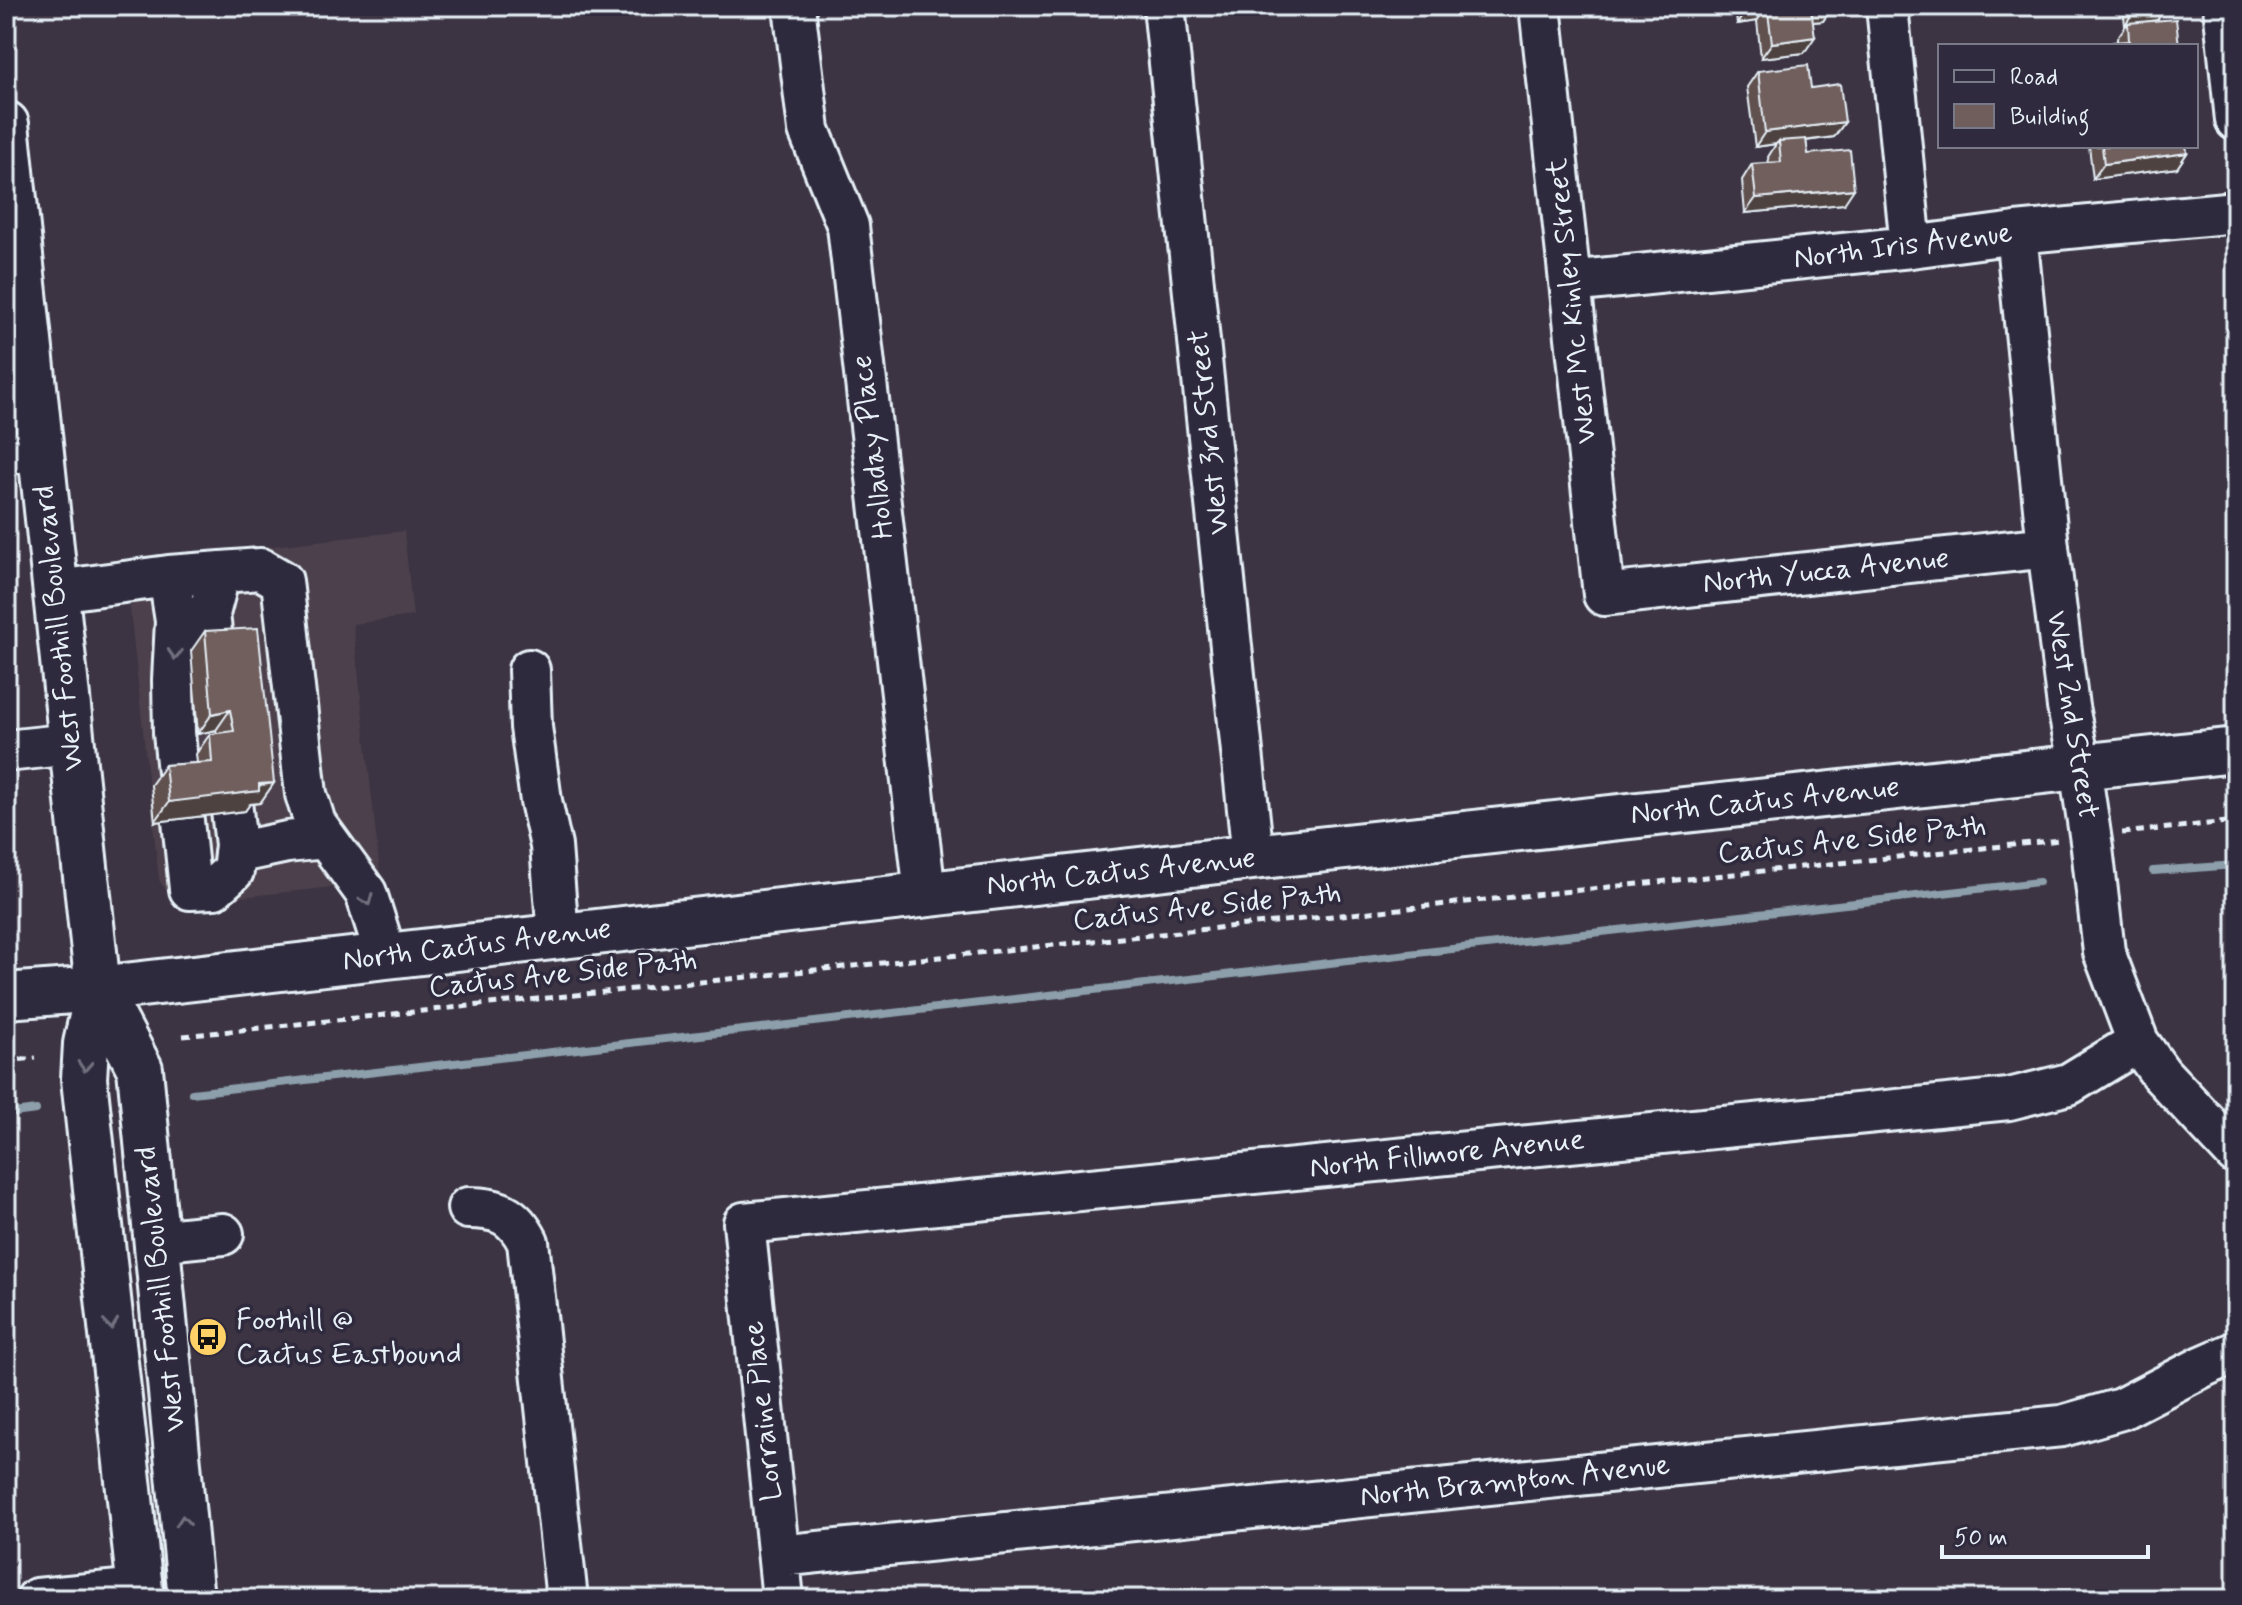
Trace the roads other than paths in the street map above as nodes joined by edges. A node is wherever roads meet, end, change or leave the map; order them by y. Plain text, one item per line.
1 (794, 6) edge
2 (1164, 6) edge
3 (1540, 6) edge
4 (1887, 6) edge
5 (2224, 6) edge
6 (2236, 120) edge
7 (6, 124) edge
8 (2236, 212) edge
9 (2016, 233) junction
10 (1911, 247) junction
11 (1570, 282) junction
12 (16, 312) edge
13 (23, 451) edge
14 (2048, 547) junction
15 (220, 572) junction
16 (169, 576) junction
17 (56, 591) junction
18 (1604, 595) joint
19 (529, 670) dead end
20 (72, 744) junction
21 (2236, 750) edge
22 (6, 751) edge
23 (2080, 767) junction
24 (329, 845) junction
25 (235, 853) junction
26 (1253, 857) junction
27 (925, 894) junction
28 (558, 936) junction
29 (386, 956) junction
30 (98, 989) junction
31 (6, 996) edge
32 (2138, 1042) junction
33 (2236, 1154) edge
34 (468, 1208) dead end
35 (744, 1223) joint
36 (223, 1234) dead end
37 (156, 1241) junction
38 (2236, 1352) edge
39 (779, 1556) junction
40 (140, 1594) edge
41 (37, 1599) edge
42 (191, 1599) edge
43 (567, 1599) edge
44 (783, 1599) edge

1 - 27 street, Holladay Place
2 - 26 street, West 3rd Street
3 - 11 street, West Mc Kinley Street
4 - 10 street
5 - 6 street
7 - 12 main road, West Foothill Boulevard
8 - 9 street, North Iris Avenue
9 - 10 street, North Iris Avenue
9 - 14 street, West 2nd Street
10 - 11 street, North Iris Avenue
11 - 18 street, West Mc Kinley Street
12 - 13 main road, West Foothill Boulevard
13 - 17 main road, West Foothill Boulevard
14 - 18 street, North Yucca Avenue
14 - 23 street, West 2nd Street
15 - 16 street
15 - 24 street
15 - 25 street
16 - 17 street
16 -> 25 street
17 - 20 main road, West Foothill Boulevard
19 - 28 street
20 - 22 street
20 - 30 main road, West Foothill Boulevard
21 - 23 main road, North Cactus Avenue
23 - 26 main road, North Cactus Avenue
23 - 32 street, West 2nd Street
24 - 25 street
24 -> 29 street
26 - 27 main road, North Cactus Avenue
27 - 28 main road, North Cactus Avenue
28 - 29 main road, North Cactus Avenue
29 - 30 main road, North Cactus Avenue
30 - 31 main road, North Cactus Avenue
30 - 37 main road, West Foothill Boulevard
30 -> 40 main road, West Foothill Boulevard
32 - 33 street, West 2nd Street
32 - 35 street, North Fillmore Avenue
34 - 43 street
35 - 39 street, Lorraine Place
36 - 37 street
42 -> 37 main road, West Foothill Boulevard
38 - 39 street, North Brampton Avenue
39 - 44 street, Lorraine Place
40 - 41 street

